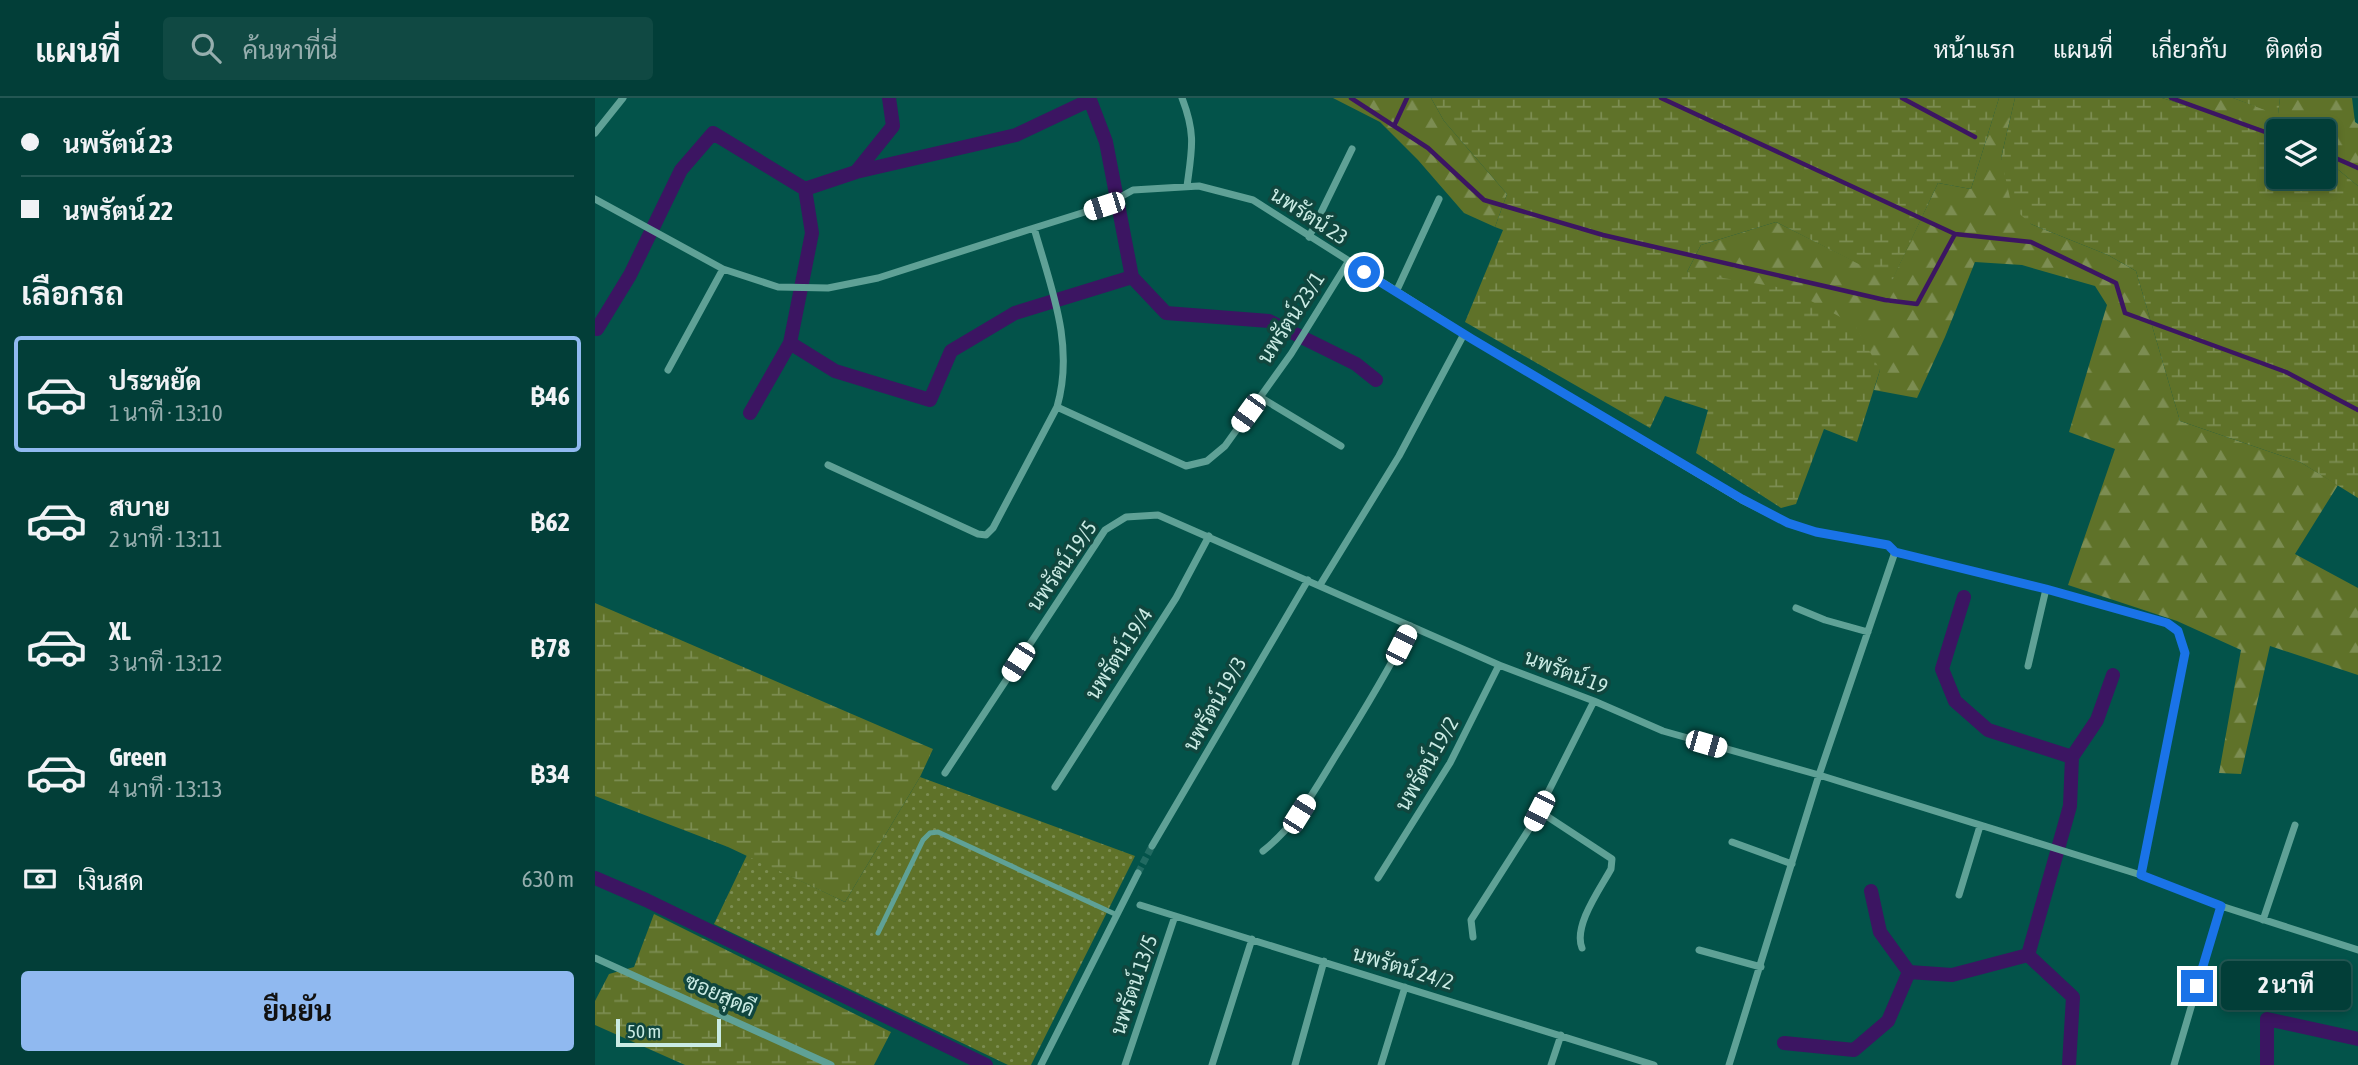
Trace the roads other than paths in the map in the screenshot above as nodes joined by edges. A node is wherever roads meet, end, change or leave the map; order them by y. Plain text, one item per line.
1 (623, 98) edge
2 (1182, 98) edge
3 (595, 133) edge
4 (1352, 149) dead end
5 (1187, 186) junction
6 (1439, 198) dead end
7 (595, 199) edge
8 (1034, 228) junction
9 (1309, 237) junction
10 (1348, 262) junction
11 (723, 270) junction
12 (1396, 292) junction
13 (1464, 334) junction
14 (668, 370) dead end
15 (1260, 397) junction
16 (1057, 407) junction
17 (1341, 446) dead end
18 (828, 465) dead end
19 (1158, 514) joint
20 (1209, 536) junction
21 (1895, 552) junction
22 (1308, 580) junction
23 (1320, 585) junction
24 (2046, 589) junction
25 (1796, 608) dead end
26 (1411, 626) junction
27 (1868, 632) junction
28 (1499, 665) junction
29 (2028, 666) dead end
30 (1594, 701) junction
31 (946, 773) dead end
32 (1819, 775) junction
33 (1055, 788) dead end
34 (1539, 811) junction
35 (2295, 825) dead end
36 (1980, 826) junction
37 (1732, 842) dead end
38 (1152, 846) tunnel mouth
39 (1263, 851) dead end
40 (1792, 864) junction
41 (1138, 873) tunnel mouth
42 (2141, 875) junction
43 (1378, 878) dead end
44 (1959, 895) dead end
45 (1140, 905) dead end
46 (2221, 906) junction
47 (1117, 915) junction
48 (1175, 916) junction
49 (2263, 920) junction
50 (878, 933) dead end
51 (1473, 937) dead end
52 (1252, 939) junction
53 (1582, 948) dead end
54 (1699, 950) dead end
55 (2358, 950) edge
56 (595, 958) edge
57 (1324, 961) junction
58 (1761, 967) junction
59 (1405, 987) junction
60 (1561, 1035) junction
61 (831, 1065) edge
62 (1041, 1065) edge
63 (1125, 1065) edge
64 (1212, 1065) edge
65 (1294, 1065) edge
66 (1381, 1065) edge
67 (1551, 1065) edge
68 (1654, 1065) edge
69 (1729, 1065) edge
70 (2174, 1065) edge

1 - 3 street
2 - 5 street
4 - 9 street
5 - 8 street, นพรัตน์ 23
5 - 9 street, นพรัตน์ 23
6 - 12 street
7 - 11 street
8 - 11 street
8 - 16 street
9 - 10 street, นพรัตน์ 23
10 - 12 street, นพรัตน์ 23
10 - 15 street, นพรัตน์ 23/1
11 - 14 street
12 - 13 street, นพรัตน์ 23
13 - 21 street, นพรัตน์ 23
13 - 23 street
15 - 16 street, นพรัตน์ 23/1
15 - 17 street
16 - 18 street
19 - 20 street, นพรัตน์ 19
19 - 31 street, นพรัตน์ 19/5
20 - 22 street, นพรัตน์ 19
20 - 33 street, นพรัตน์ 19/4
21 - 24 street, นพรัตน์ 23
21 - 27 street
22 - 23 street, นพรัตน์ 19
22 - 38 street, นพรัตน์ 19/3
23 - 26 street, นพรัตน์ 19
24 - 29 street
24 - 42 street, นพรัตน์ 23
25 - 27 street
26 - 28 street, นพรัตน์ 19
26 - 39 street
27 - 32 street
28 - 30 street, นพรัตน์ 19
28 - 43 street, นพรัตน์ 19/2
30 - 32 street, นพรัตน์ 19
30 - 34 street
32 - 36 street, นพรัตน์ 19
32 - 40 street
34 - 51 street
34 - 53 street
35 - 49 street
36 - 42 street, นพรัตน์ 19
36 - 44 street
37 - 40 street
40 - 58 street
41 - 47 street
42 - 46 street, นพรัตน์ 19
45 - 48 street, นพรัตน์ 24/2
46 - 49 street, นพรัตน์ 19
46 - 70 street
47 - 50 lane
47 - 62 street
48 - 52 street, นพรัตน์ 24/2
48 - 63 street, นพรัตน์ 13/5
49 - 55 street, นพรัตน์ 19
52 - 57 street, นพรัตน์ 24/2
52 - 64 street
54 - 58 street
56 - 61 street, ซอยสุดดี
57 - 59 street, นพรัตน์ 24/2
57 - 65 street
58 - 69 street
59 - 60 street, นพรัตน์ 24/2
59 - 66 street
60 - 67 street
60 - 68 street, นพรัตน์ 24/2

